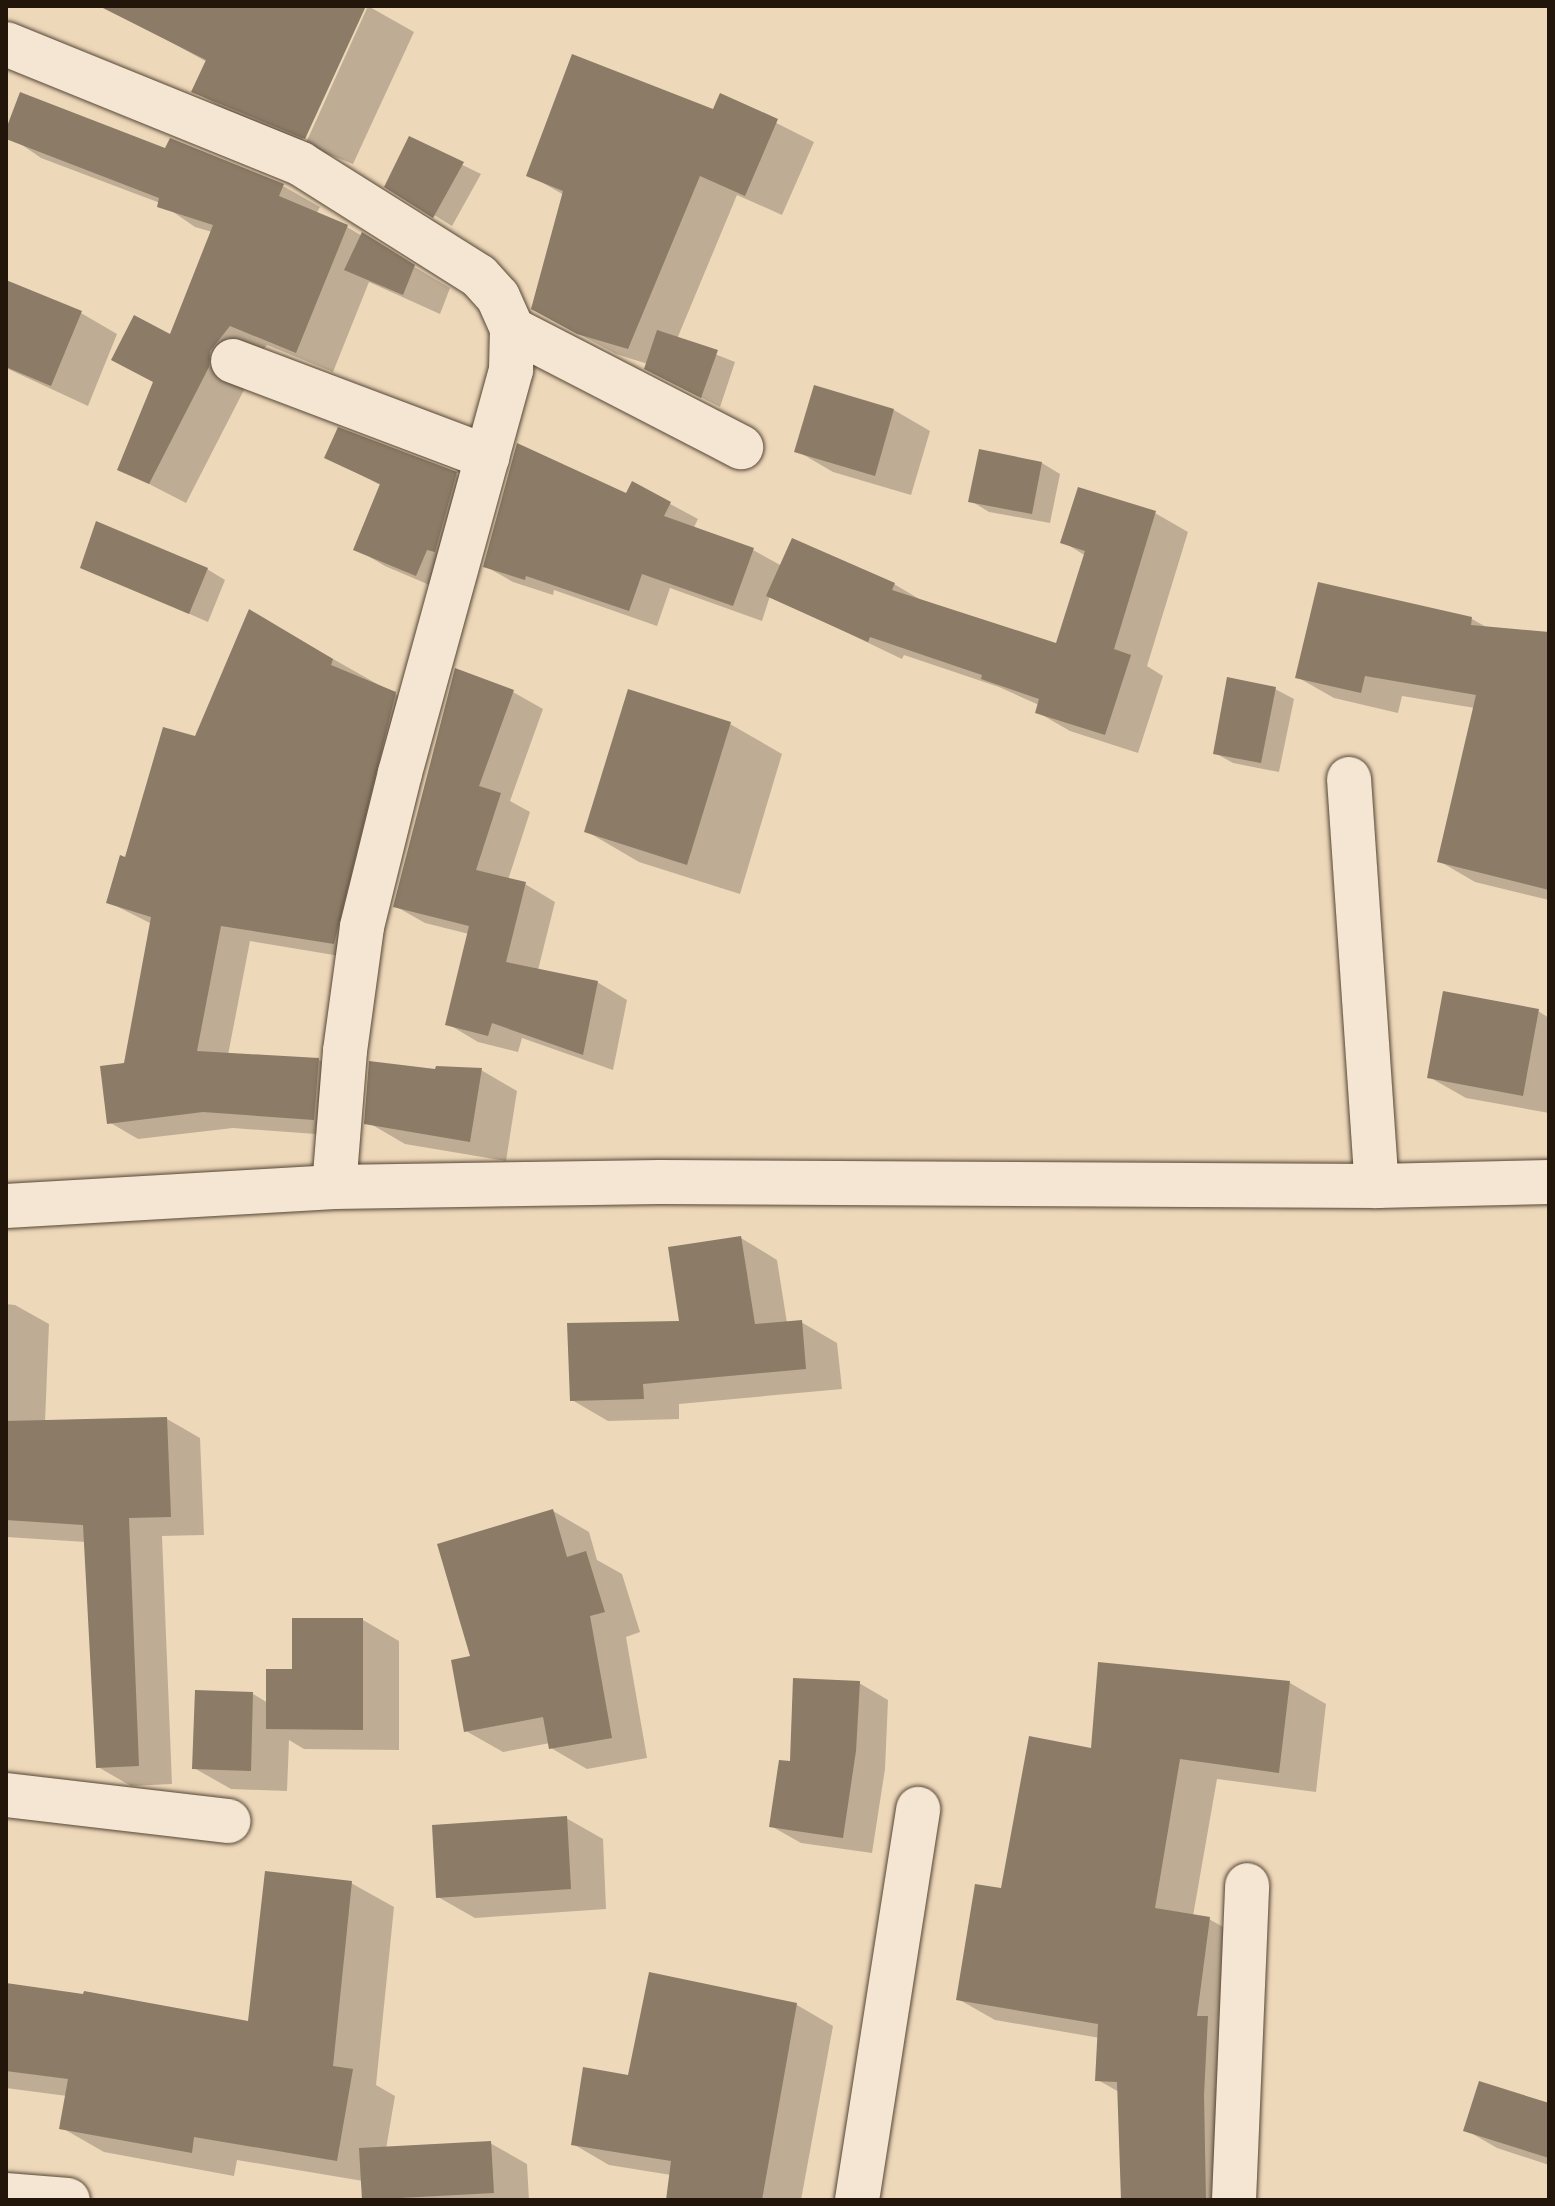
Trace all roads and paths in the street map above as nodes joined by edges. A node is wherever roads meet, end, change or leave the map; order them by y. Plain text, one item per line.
1 (6, 44) edge
2 (512, 329) junction
3 (233, 361) dead end
4 (741, 447) dead end
5 (487, 457) junction
6 (1349, 779) dead end
7 (1549, 1182) edge
8 (1377, 1186) junction
9 (334, 1187) junction
10 (6, 1206) edge
11 (6, 1795) edge
12 (918, 1809) dead end
13 (228, 1821) dead end
14 (1247, 1885) dead end
15 (6, 2195) edge
16 (68, 2200) edge
17 (857, 2200) edge
18 (1234, 2200) edge

1 - 2 street
2 - 4 street
2 - 5 street
3 - 5 street
5 - 9 street
6 - 8 street
7 - 8 street
8 - 9 street
9 - 10 street
11 - 13 street
12 - 17 street
14 - 18 street
15 - 16 street

